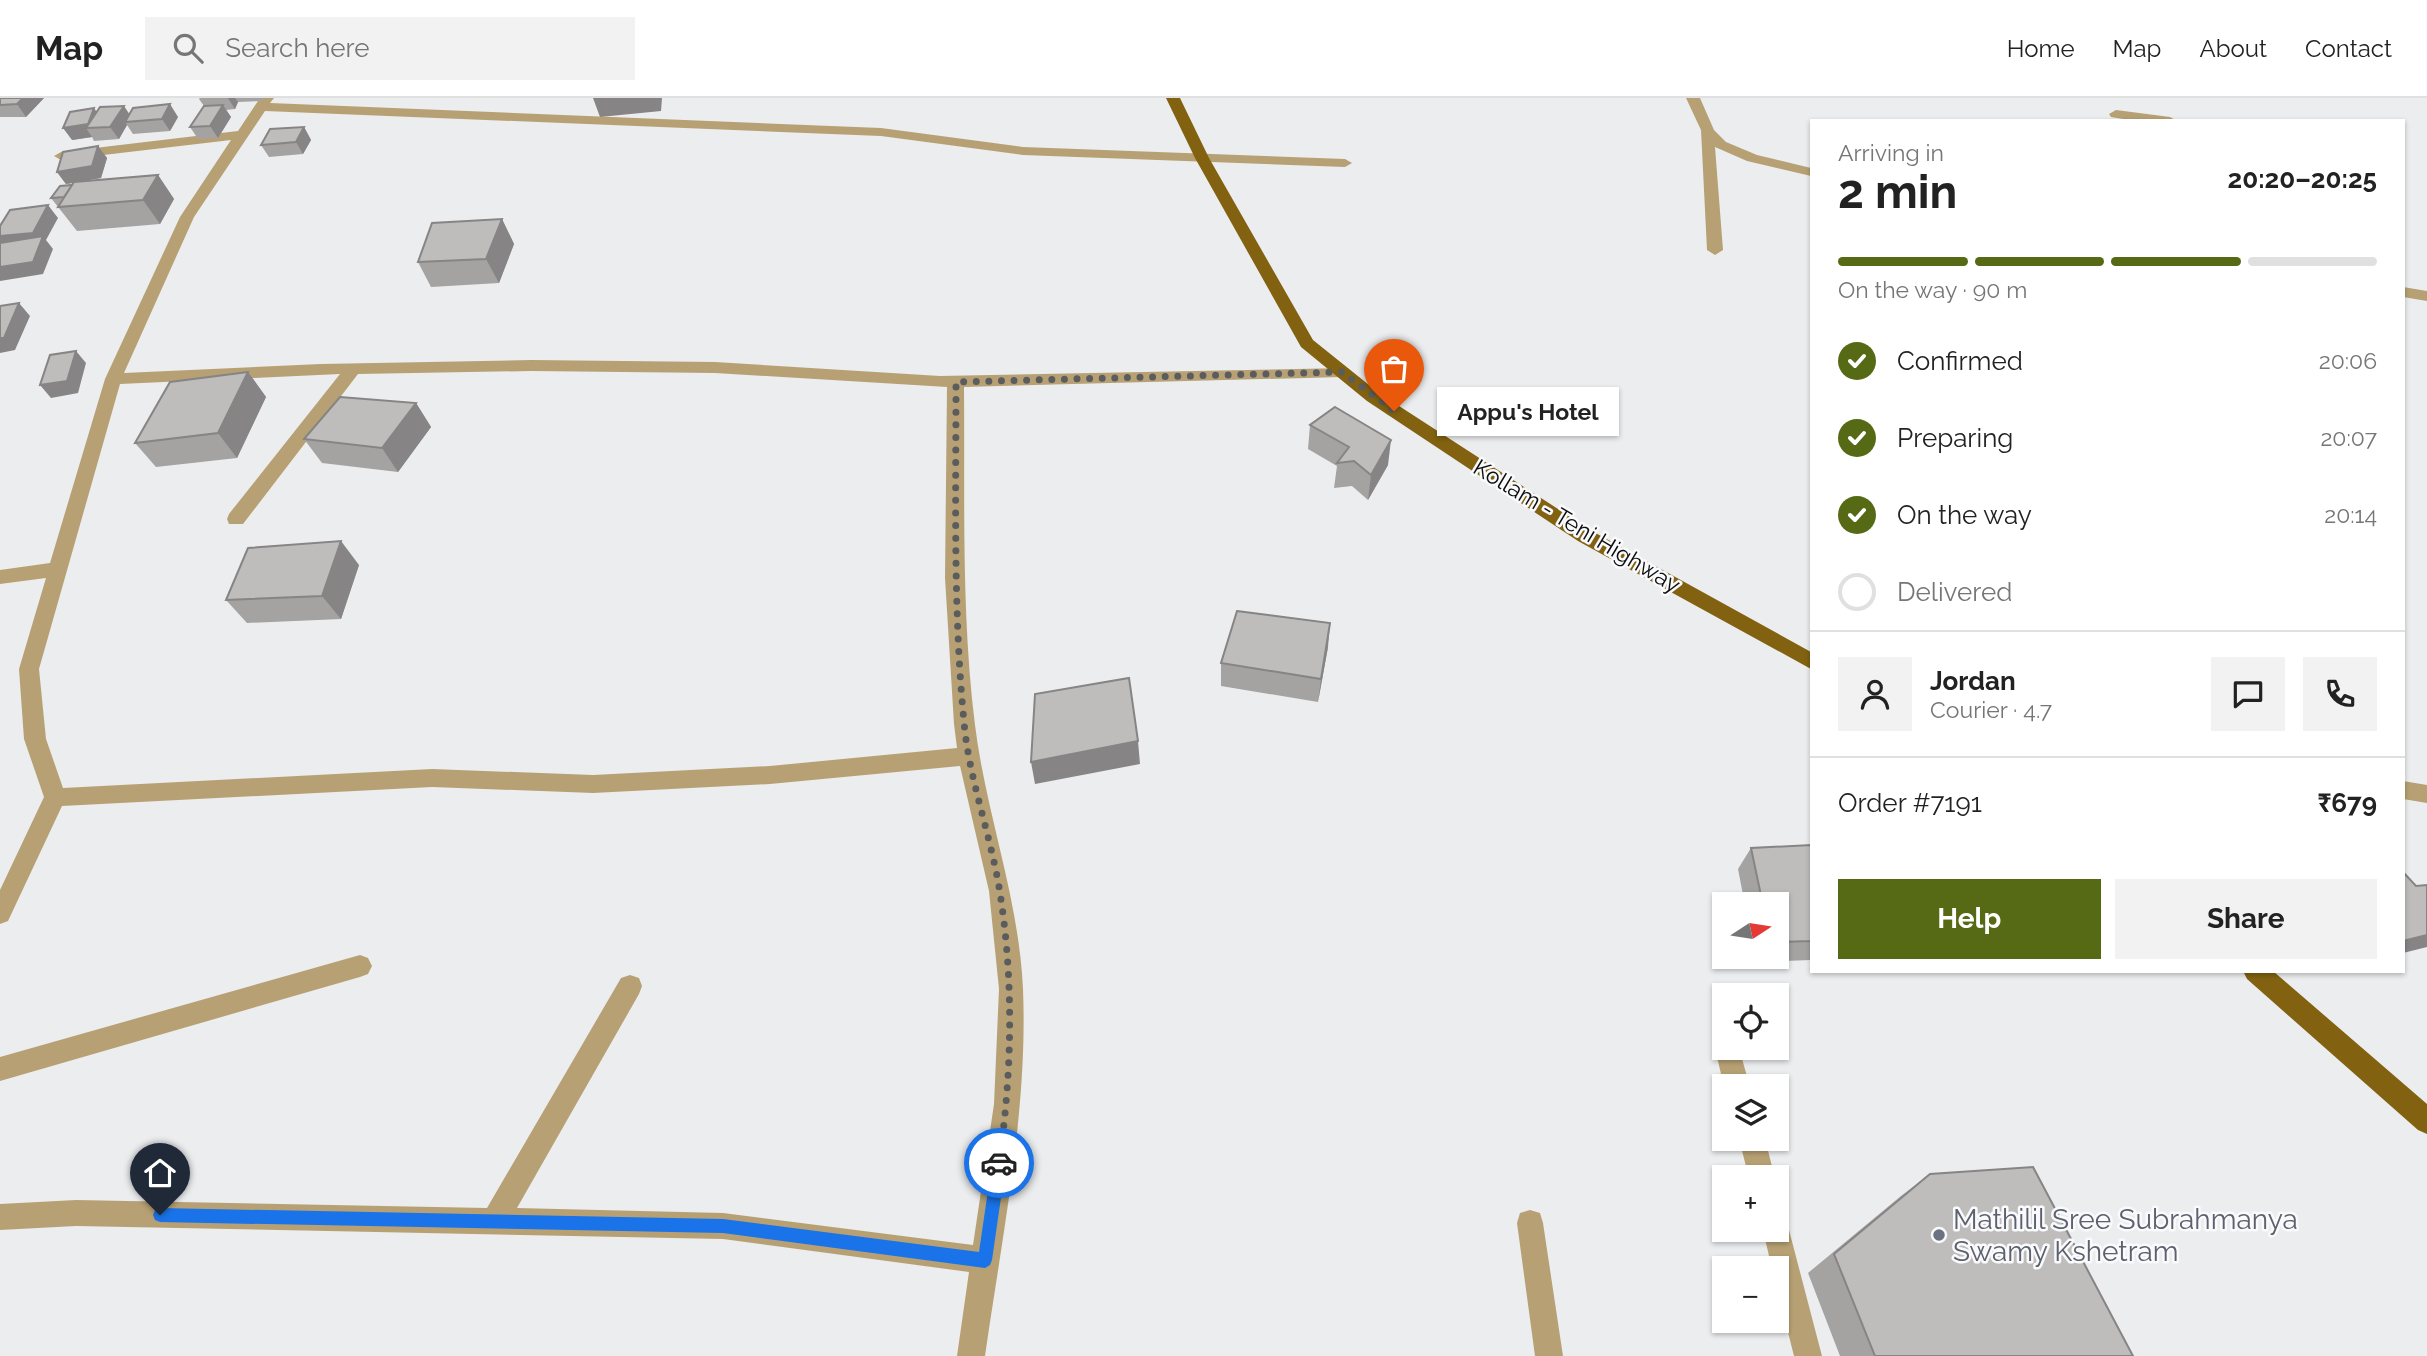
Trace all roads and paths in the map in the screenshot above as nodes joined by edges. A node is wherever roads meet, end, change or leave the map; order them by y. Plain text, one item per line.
1 (1173, 98) edge
2 (1693, 98) edge
3 (2108, 98) edge
4 (264, 102) edge
5 (2118, 117) edge
6 (2144, 119) edge
7 (1707, 131) junction
8 (242, 135) junction
9 (61, 156) edge
10 (1202, 158) junction
11 (1345, 163) dead end
12 (1810, 172) edge
13 (1716, 250) dead end
14 (2405, 292) edge
15 (2427, 296) edge
16 (352, 369) junction
17 (1342, 372) junction
18 (113, 379) junction
19 (956, 382) junction
20 (236, 519) dead end
21 (58, 569) junction
22 (0, 577) edge
23 (1810, 660) edge
24 (969, 756) junction
25 (2405, 790) edge
26 (2427, 794) edge
27 (55, 797) junction
28 (0, 914) edge
29 (360, 967) dead end
30 (2257, 973) edge
31 (630, 986) dead end
32 (0, 1069) edge
33 (2427, 1121) edge
34 (0, 1217) edge
35 (494, 1222) junction
36 (1530, 1223) dead end
37 (1779, 1242) edge
38 (985, 1260) junction
39 (971, 1356) edge
40 (1549, 1356) edge
41 (1808, 1356) edge

1 - 10 main road, Kollam - Teni Highway
2 - 7 street
3 - 5 street
4 - 8 street
4 - 10 street
5 - 6 street
7 - 12 street
7 - 13 street
8 - 9 street
8 - 18 street
10 - 11 street
10 - 17 main road, Kollam - Teni Highway
14 - 15 street
16 - 18 street
16 - 19 street
16 - 20 street
17 - 19 street
17 - 23 main road, Kollam - Teni Highway
18 - 21 street
19 - 24 street
21 - 22 street
21 - 27 street
24 - 27 street
24 - 38 street
25 - 26 street
27 - 28 street
29 - 32 street
30 - 33 main road
31 - 35 street
34 - 35 street
35 - 38 street
36 - 40 street
37 - 41 street
38 - 39 street

